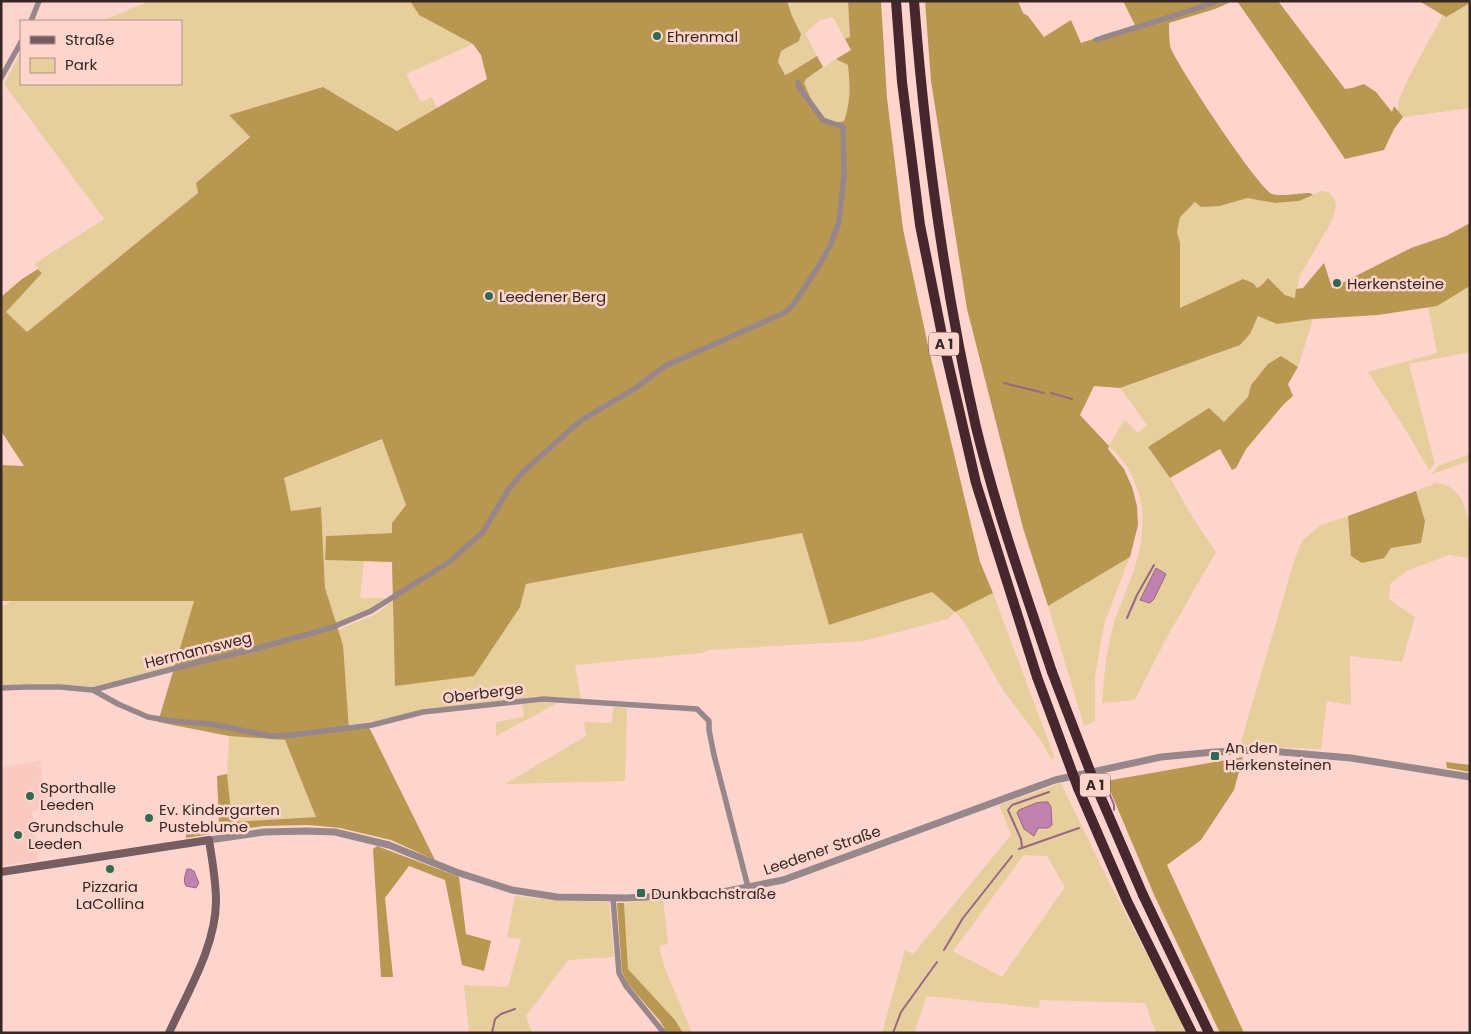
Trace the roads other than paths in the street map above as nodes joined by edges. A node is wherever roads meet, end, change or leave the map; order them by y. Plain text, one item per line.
1 (39, 1) edge
2 (896, 1) edge
3 (914, 1) edge
4 (1217, 1) edge
5 (31, 20) edge
6 (1096, 40) dead end
7 (20, 44) edge
8 (1, 78) edge
9 (798, 82) dead end
10 (1, 688) edge
11 (94, 690) junction
12 (1470, 777) edge
13 (209, 840) junction
14 (1, 872) edge
15 (748, 887) junction
16 (613, 898) junction
17 (169, 1033) edge
18 (664, 1033) edge
19 (1192, 1033) edge
20 (1209, 1033) edge

1 - 5 street
2 - 19 highway, A 1, bridge
3 - 20 highway, A 1, bridge
4 - 6 street
7 - 8 street
9 - 11 street, Hermannsweg
10 - 11 street, Hermannsweg
11 - 15 street, Oberberge
12 - 15 street, Leedener Straße
13 - 14 main road, Leedener Straße
13 - 16 street, Leedener Straße
13 - 17 main road
15 - 16 street, Leedener Straße
16 - 18 street

